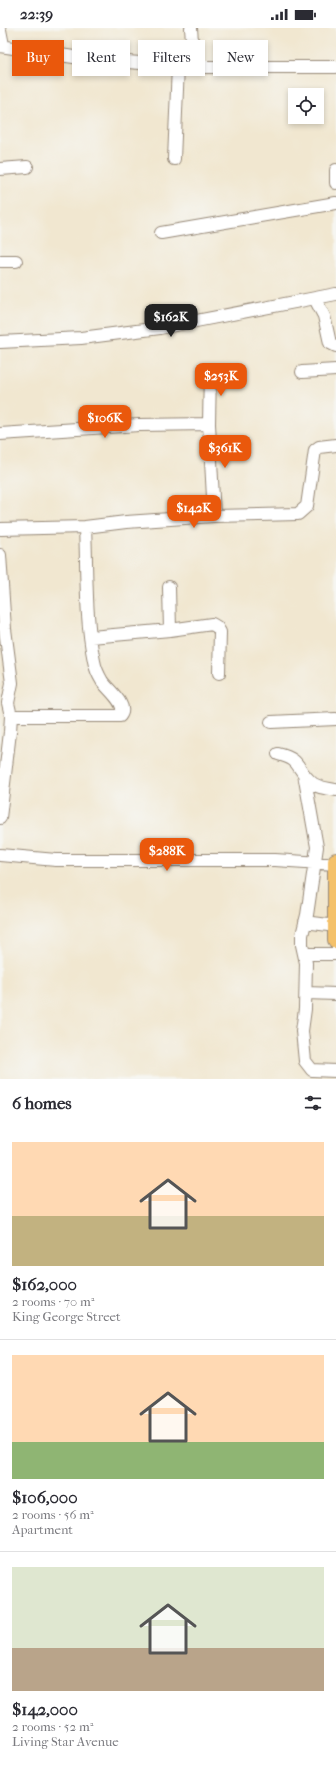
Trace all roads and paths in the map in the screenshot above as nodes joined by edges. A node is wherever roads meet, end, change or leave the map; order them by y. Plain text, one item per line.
1 (191, 28) edge
2 (0, 30) edge
3 (192, 40) edge
4 (1, 46) edge
5 (138, 63) edge
6 (205, 67) edge
7 (336, 67) edge
8 (178, 76) edge
9 (174, 159) dead end
10 (27, 167) dead end
11 (0, 169) edge
12 (336, 170) edge
13 (336, 183) edge
14 (336, 203) edge
15 (161, 233) dead end
16 (0, 261) edge
17 (16, 261) dead end
18 (336, 294) edge
19 (315, 299) junction
20 (0, 342) edge
21 (336, 346) edge
22 (210, 370) dead end
23 (336, 370) edge
24 (302, 372) dead end
25 (209, 424) junction
26 (0, 434) edge
27 (336, 445) edge
28 (214, 516) junction
29 (85, 527) junction
30 (0, 529) edge
31 (0, 556) edge
32 (169, 587) dead end
33 (170, 630) junction
34 (91, 638) junction
35 (219, 673) dead end
36 (4, 703) edge
37 (11, 716) junction
38 (336, 719) edge
39 (271, 722) dead end
40 (278, 754) dead end
41 (304, 774) junction
42 (336, 790) edge
43 (1, 801) edge
44 (0, 818) edge
45 (0, 855) edge
46 (336, 861) edge
47 (315, 862) junction
48 (336, 864) edge
49 (336, 872) edge
50 (305, 922) junction
51 (336, 926) edge
52 (336, 940) edge
53 (304, 954) junction
54 (336, 954) edge
55 (306, 993) junction
56 (336, 994) edge
57 (336, 1071) edge

1 - 3 street
2 - 4 street
4 - 5 street
6 - 7 street
8 - 9 street
10 - 11 street
12 - 13 street
14 - 15 street
16 - 17 street
18 - 19 street
19 - 20 street
19 - 21 street
22 - 25 street
23 - 24 street
25 - 26 street
25 - 28 street
27 - 28 street
28 - 29 street
29 - 30 street
29 - 34 street
31 - 36 street
32 - 33 street
33 - 34 street
33 - 35 street
34 - 37 street
36 - 37 street
37 - 43 street
38 - 39 street
40 - 41 street
41 - 42 street
41 - 47 street
43 - 44 street
45 - 47 street
46 - 48 main road
47 - 48 street
47 - 50 street
48 - 49 main road
49 - 51 main road
50 - 51 street
50 - 53 street
51 - 52 main road
53 - 54 street
53 - 55 street
55 - 56 street
55 - 57 street

